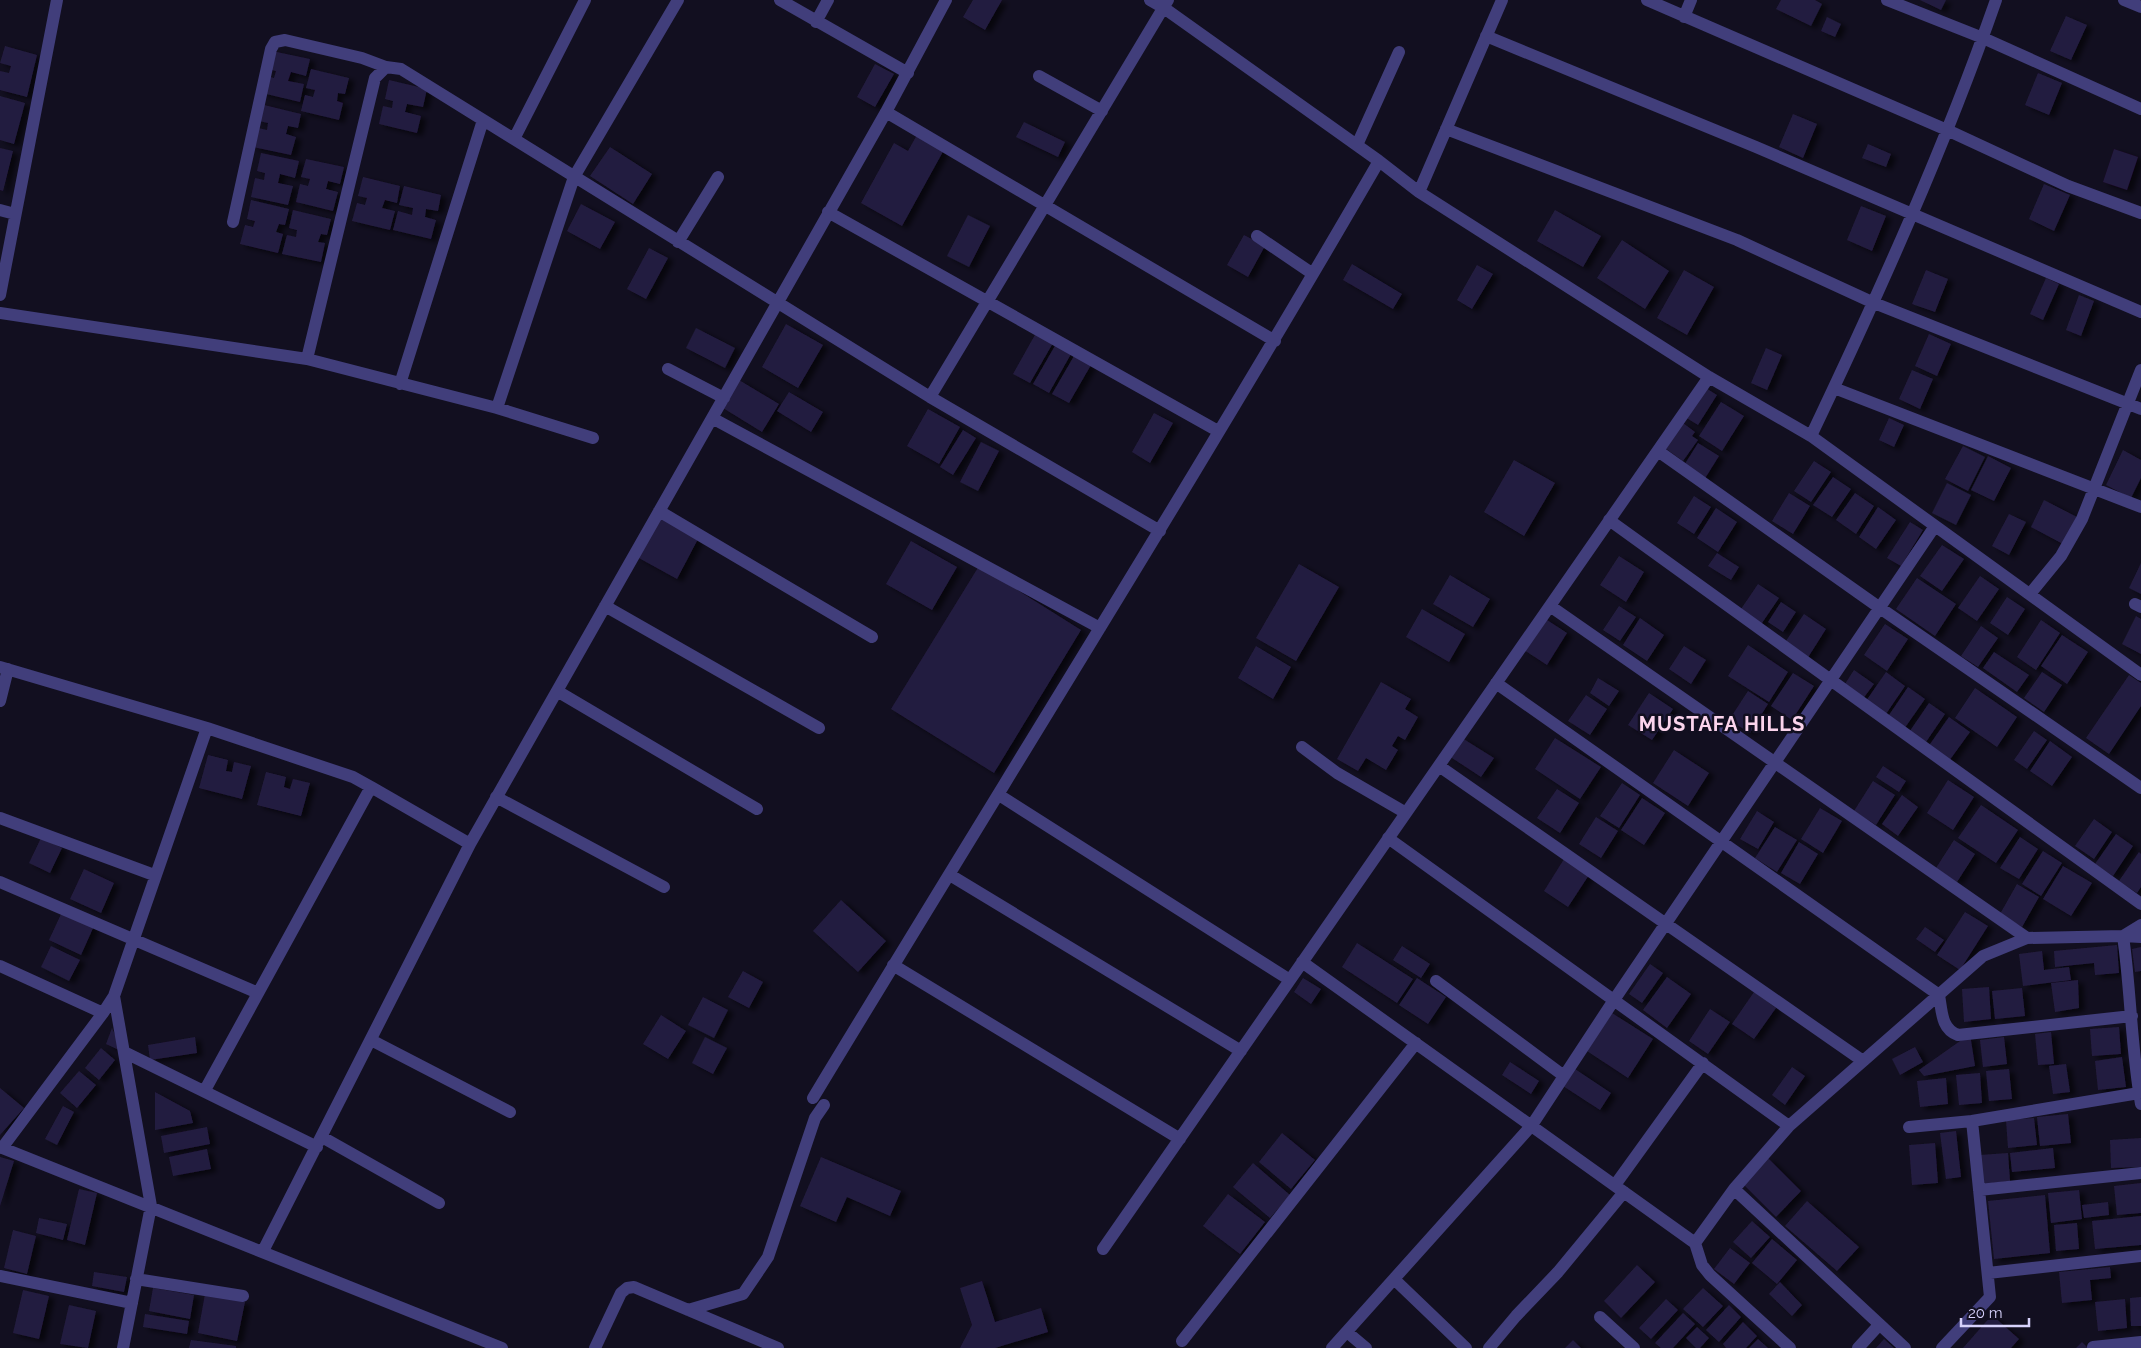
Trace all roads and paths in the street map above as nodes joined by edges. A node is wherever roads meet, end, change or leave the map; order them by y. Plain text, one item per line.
1 (57, 0) edge
2 (585, 0) edge
3 (678, 0) edge
4 (780, 0) edge
5 (828, 0) edge
6 (946, 0) edge
7 (1150, 0) edge
8 (1502, 0) edge
9 (1647, 0) edge
10 (1691, 0) edge
11 (1887, 0) edge
12 (1996, 0) edge
13 (2124, 0) edge
14 (1166, 4) edge
15 (2141, 7) edge
16 (1684, 17) junction
17 (816, 22) junction
18 (1486, 36) junction
19 (1983, 38) junction
20 (1399, 52) dead end
21 (386, 67) junction
22 (908, 73) junction
23 (1040, 76) dead end
24 (2141, 109) edge
25 (1102, 111) junction
26 (886, 112) junction
27 (483, 120) junction
28 (1446, 129) junction
29 (1947, 130) junction
30 (514, 139) junction
31 (1357, 145) junction
32 (1379, 161) junction
33 (574, 177) junction
34 (718, 177) dead end
35 (1419, 192) junction
36 (1047, 205) junction
37 (0, 210) edge
38 (828, 212) junction
39 (1912, 213) junction
40 (2141, 213) edge
41 (15, 214) junction
42 (233, 222) dead end
43 (1257, 236) dead end
44 (678, 242) junction
45 (1313, 274) junction
46 (0, 295) edge
47 (988, 303) junction
48 (1874, 303) junction
49 (778, 304) junction
50 (2141, 312) edge
51 (0, 313) edge
52 (1274, 341) junction
53 (307, 360) junction
54 (668, 369) dead end
55 (2141, 370) edge
56 (1709, 377) junction
57 (400, 384) junction
58 (1834, 388) junction
59 (724, 398) junction
60 (930, 398) junction
61 (2127, 403) junction
62 (497, 408) junction
63 (2141, 409) edge
64 (712, 418) junction
65 (1218, 431) junction
66 (1811, 436) junction
67 (593, 438) dead end
68 (1658, 451) junction
69 (2093, 489) junction
70 (2141, 507) edge
71 (660, 511) junction
72 (1610, 520) junction
73 (1935, 526) junction
74 (1160, 531) junction
75 (2030, 594) junction
76 (605, 606) junction
77 (1550, 606) junction
78 (1880, 608) junction
79 (1100, 628) junction
80 (872, 637) dead end
81 (4, 668) edge
82 (2141, 674) edge
83 (1830, 680) junction
84 (1496, 683) junction
85 (557, 691) junction
86 (0, 701) edge
87 (206, 728) junction
88 (819, 728) dead end
89 (1302, 747) dead end
90 (1775, 762) junction
91 (1439, 766) junction
92 (370, 787) junction
93 (2141, 788) edge
94 (999, 795) junction
95 (496, 797) junction
96 (757, 809) dead end
97 (1406, 813) junction
98 (0, 818) edge
99 (1388, 838) junction
100 (1721, 842) junction
101 (470, 844) junction
102 (154, 875) junction
103 (950, 875) junction
104 (0, 882) edge
105 (664, 888) dead end
106 (2141, 904) edge
107 (1665, 923) junction
108 (2141, 924) edge
109 (2124, 936) junction
110 (2027, 938) junction
111 (2141, 938) edge
112 (133, 939) junction
113 (1302, 962) junction
114 (893, 965) junction
115 (0, 966) edge
116 (1290, 980) junction
117 (1436, 981) dead end
118 (2135, 984) edge
119 (258, 993) junction
120 (1939, 995) junction
121 (114, 996) junction
122 (1614, 1000) junction
123 (103, 1013) junction
124 (2132, 1016) junction
125 (371, 1040) junction
126 (1416, 1043) junction
127 (1241, 1051) junction
128 (124, 1052) junction
129 (1863, 1061) junction
130 (1703, 1063) junction
131 (2138, 1069) edge
132 (1564, 1076) junction
133 (205, 1090) junction
134 (813, 1098) dead end
135 (2140, 1098) edge
136 (824, 1106) dead end
137 (510, 1112) dead end
138 (1972, 1120) junction
139 (1532, 1125) junction
140 (1789, 1126) junction
141 (1909, 1127) dead end
142 (1180, 1140) junction
143 (320, 1142) junction
144 (1, 1148) edge
145 (2141, 1173) edge
146 (1619, 1189) junction
147 (1734, 1189) junction
148 (1979, 1190) junction
149 (439, 1203) dead end
150 (151, 1206) junction
151 (1695, 1243) junction
152 (1103, 1249) dead end
153 (263, 1251) junction
154 (2141, 1256) edge
155 (1988, 1273) junction
156 (0, 1276) edge
157 (136, 1279) junction
158 (1394, 1279) junction
159 (243, 1296) dead end
160 (132, 1303) junction
161 (688, 1310) junction
162 (1600, 1317) dead end
163 (1879, 1325) junction
164 (1347, 1332) junction
165 (1182, 1341) dead end
166 (2141, 1342) edge
167 (2093, 1347) edge
168 (123, 1348) edge
169 (502, 1348) edge
170 (595, 1348) edge
171 (778, 1348) edge
172 (1332, 1348) edge
173 (1366, 1348) edge
174 (1466, 1348) edge
175 (1488, 1348) edge
176 (1634, 1348) edge
177 (1790, 1348) edge
178 (1858, 1348) edge
179 (1905, 1348) edge
180 (1942, 1348) edge

1 - 41 street
2 - 30 street
3 - 33 street
4 - 17 street
5 - 17 street
6 - 22 street
7 - 14 street
8 - 18 street
9 - 16 street
10 - 16 street
11 - 19 street
12 - 19 street
13 - 15 street
14 - 25 street
14 - 31 street
16 - 29 street
17 - 22 street
18 - 28 street
18 - 39 street
19 - 24 street
19 - 29 street
20 - 31 street
21 - 27 street
21 - 42 street
21 - 53 street
22 - 26 street
23 - 25 street
25 - 36 street
26 - 36 street
26 - 38 street
27 - 30 street
27 - 57 street
28 - 35 street
28 - 48 street
29 - 39 street
29 - 40 street
30 - 33 street
31 - 32 street
32 - 35 street
32 - 45 street
33 - 44 street
33 - 62 street
34 - 44 street
35 - 56 street
36 - 47 street
36 - 52 street
37 - 41 street
38 - 47 street
38 - 49 street
39 - 48 street
39 - 50 street
41 - 46 street
43 - 45 street
44 - 49 street
45 - 52 street
47 - 60 street
47 - 65 street
48 - 58 street
48 - 61 street
49 - 59 street
49 - 60 street
51 - 53 street
52 - 65 street
53 - 57 street
54 - 59 street
55 - 61 street
56 - 66 street
56 - 68 street
57 - 62 street
58 - 66 street
58 - 69 street
59 - 64 street
60 - 74 street
61 - 63 street
61 - 69 street
62 - 67 street
64 - 71 street
64 - 79 street
65 - 74 street
66 - 73 street
68 - 72 street
68 - 78 street
69 - 70 street
69 - 75 street
71 - 76 street
71 - 80 street
72 - 77 street
72 - 83 street
73 - 75 street
73 - 78 street
74 - 79 street
75 - 82 street
76 - 85 street
76 - 88 street
77 - 84 street
77 - 90 street
78 - 83 street
78 - 93 street
79 - 94 street
81 - 86 street
81 - 87 street
83 - 90 street
83 - 106 street
84 - 91 street
84 - 100 street
85 - 95 street
85 - 96 street
87 - 92 street
87 - 102 street
89 - 97 street
90 - 100 street
90 - 110 street
91 - 97 street
91 - 107 street
92 - 101 street
92 - 119 street
94 - 103 street
94 - 116 street
95 - 101 street
95 - 105 street
97 - 99 street
98 - 102 street
99 - 113 street
99 - 122 street
100 - 107 street
100 - 120 street
101 - 125 street
102 - 112 street
103 - 114 street
103 - 127 street
104 - 112 street
107 - 122 street
107 - 129 street
108 - 109 street
109 - 110 street
109 - 111 street
109 - 118 street
110 - 120 street
112 - 119 street
112 - 121 street
113 - 116 street
113 - 126 street
114 - 134 street
114 - 142 street
115 - 123 street
116 - 127 street
117 - 132 street
118 - 124 street
119 - 133 street
120 - 124 street
120 - 129 street
121 - 123 street
121 - 128 street
122 - 130 street
122 - 132 street
123 - 144 street
124 - 131 street
125 - 137 street
125 - 143 street
126 - 139 street
126 - 165 street
127 - 142 street
128 - 133 street
128 - 150 street
129 - 140 street
130 - 140 street
130 - 146 street
131 - 135 street
132 - 139 street
133 - 143 street
135 - 138 street
136 - 161 street
138 - 141 street
138 - 148 street
139 - 146 street
139 - 158 street
140 - 147 street
142 - 152 street
143 - 149 street
143 - 153 street
144 - 150 street
145 - 148 street
146 - 151 street
146 - 175 street
147 - 151 street
147 - 163 street
148 - 155 street
150 - 153 street
150 - 157 street
151 - 177 street
153 - 169 street
154 - 155 street
155 - 180 street
156 - 160 street
157 - 159 street
157 - 160 street
158 - 164 street
158 - 174 street
160 - 168 street
161 - 170 street
161 - 171 street
162 - 176 street
163 - 178 street
163 - 179 street
164 - 172 street
164 - 173 street
166 - 167 street

